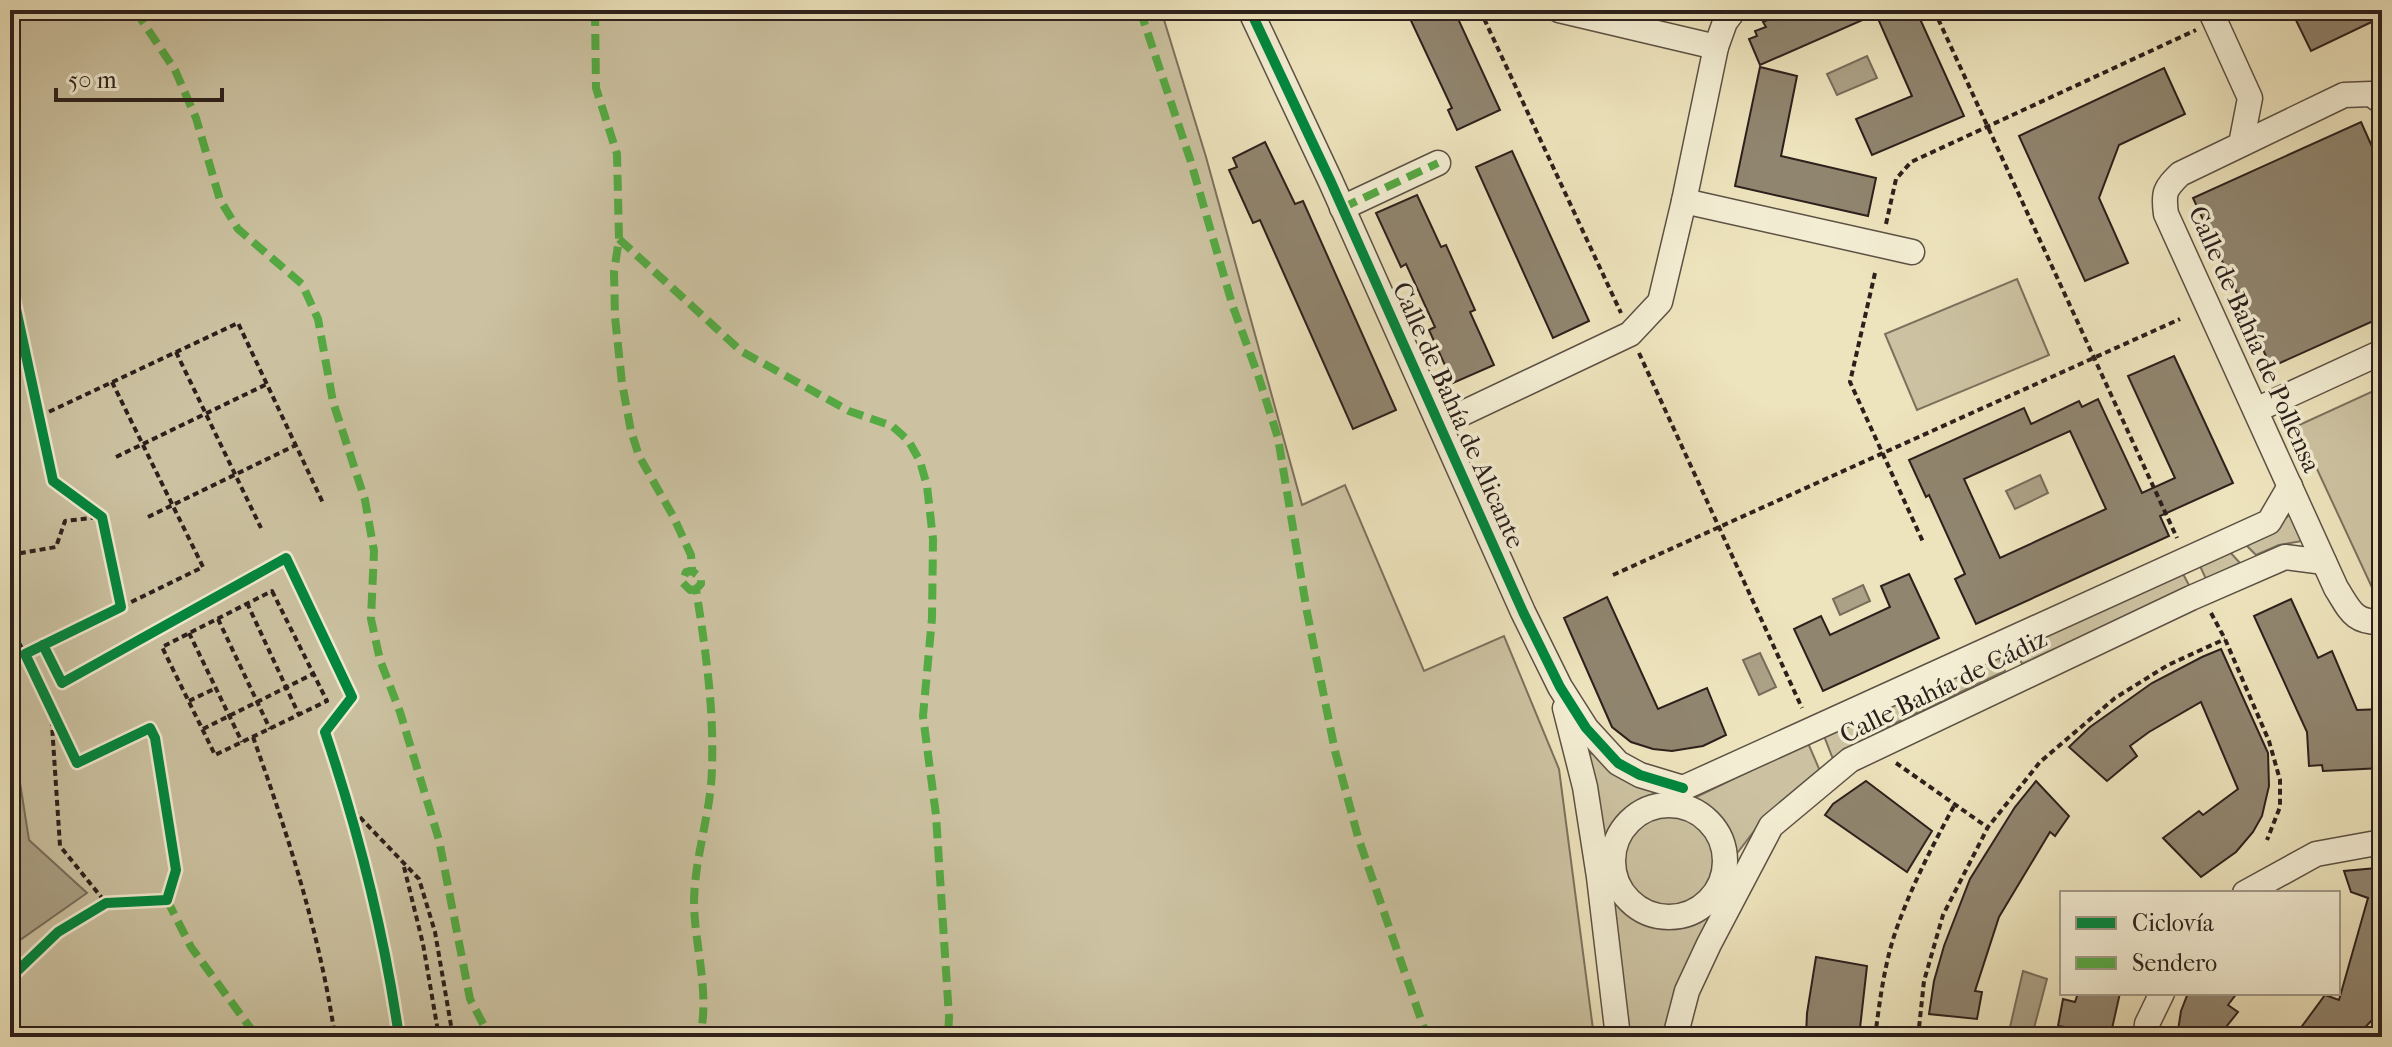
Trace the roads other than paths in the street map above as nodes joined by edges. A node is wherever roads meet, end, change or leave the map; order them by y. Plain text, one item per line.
1 (1250, 10) edge
2 (1559, 10) edge
3 (1734, 10) edge
4 (2206, 19) edge
5 (1716, 47) junction
6 (2250, 98) junction
7 (2382, 102) edge
8 (2293, 120) junction
9 (2241, 144) junction
10 (1438, 163) dead end
11 (1684, 201) junction
12 (1342, 208) junction
13 (1912, 252) dead end
14 (2382, 352) edge
15 (2256, 410) junction
16 (1440, 424) junction
17 (2290, 486) junction
18 (2324, 562) junction
19 (2382, 622) edge
20 (1560, 687) junction
21 (1682, 797) junction
22 (2382, 842) edge
23 (1607, 876) junction
24 (2249, 891) edge
25 (1726, 893) junction
26 (2161, 995) edge
27 (1618, 1037) edge
28 (1675, 1037) edge
29 (2146, 1037) edge

1 - 12 street, Calle de Bahía de Alicante
2 - 5 street
3 - 5 street
4 - 6 street
5 - 11 street
6 - 8 street
6 - 9 street
7 - 8 street, Calle de Bahía de Pollensa
8 - 9 street, Calle de Bahía de Pollensa
9 - 15 street, Calle de Bahía de Pollensa
10 - 12 street
11 - 13 street
11 - 16 street
12 - 16 street, Calle de Bahía de Alicante
14 - 15 street
15 - 17 street, Calle de Bahía de Pollensa
16 - 20 street, Calle de Bahía de Alicante
17 - 18 street, Calle de Bahía de Pollensa
17 - 21 street, Calle Bahía de Cádiz
18 - 19 street, Calle de Bahía de Pollensa
18 - 25 street, Calle Bahía de Cádiz
20 - 21 street, Calle de Bahía de Alicante
20 - 23 street, Calle de Bahía de Alicante
21 - 23 street
21 - 25 street
22 - 24 street
23 - 25 street
23 - 27 street
25 - 28 street, Calle Bahía de Cádiz
26 - 29 street

